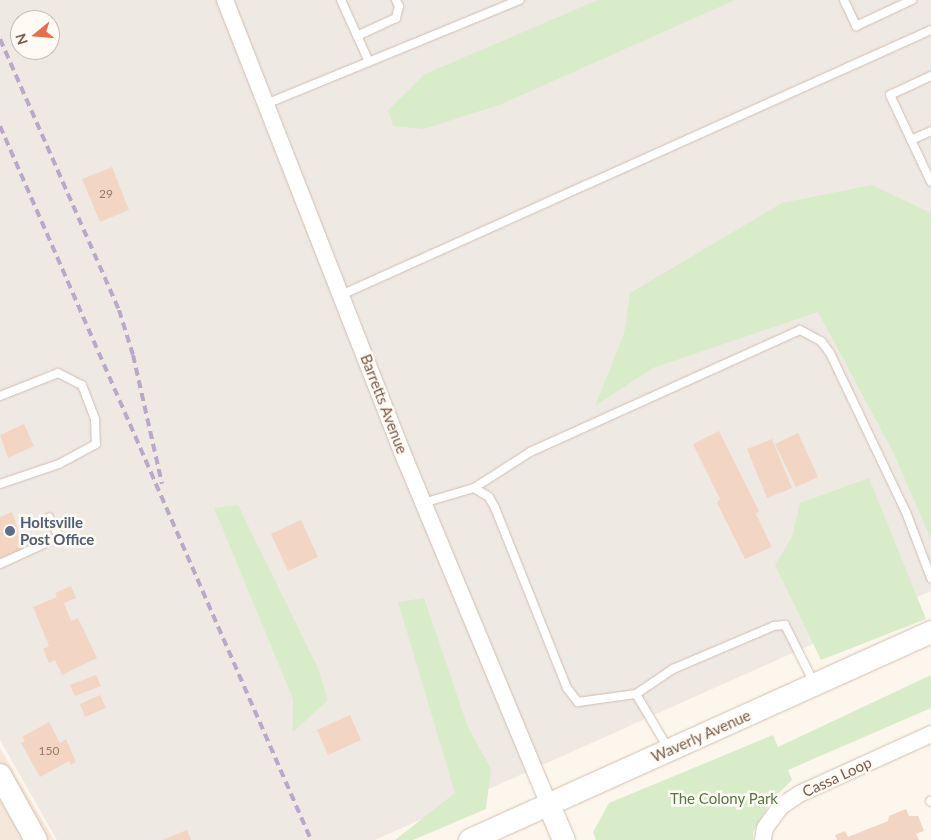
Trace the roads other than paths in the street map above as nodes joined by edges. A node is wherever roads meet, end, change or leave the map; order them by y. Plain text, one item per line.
1 (225, 0) edge
2 (341, 0) edge
3 (396, 0) edge
4 (519, 0) edge
5 (844, 0) edge
6 (912, 0) edge
7 (931, 30) edge
8 (357, 36) junction
9 (369, 62) junction
10 (931, 76) edge
11 (266, 104) junction
12 (931, 131) edge
13 (911, 140) junction
14 (931, 182) edge
15 (341, 295) junction
16 (0, 396) edge
17 (0, 484) edge
18 (474, 488) junction
19 (423, 503) junction
20 (49, 516) dead end
21 (0, 564) edge
22 (931, 578) edge
23 (931, 632) edge
24 (815, 685) junction
25 (636, 694) junction
26 (931, 734) edge
27 (669, 751) junction
28 (0, 775) edge
29 (549, 805) junction
30 (36, 840) edge
31 (470, 840) edge
32 (564, 840) edge
33 (763, 840) edge

1 - 11 street, Barretts Avenue
2 - 8 lane
3 - 8 lane
4 - 9 lane
5 - 6 lane
7 - 15 lane
8 - 9 lane
9 - 11 lane
10 - 13 lane
11 - 15 street, Barretts Avenue
12 - 13 lane
13 - 14 lane
15 - 19 street, Barretts Avenue
16 - 17 lane
18 - 19 lane
18 - 22 lane
18 - 25 lane
19 - 29 street, Barretts Avenue
20 - 21 lane
23 - 24 street, Waverly Avenue
24 - 25 lane
24 - 27 street, Waverly Avenue
25 - 27 lane
26 - 33 street, Cassa Loop
27 - 29 street, Waverly Avenue
28 - 30 street
29 - 31 street, Waverly Avenue
29 - 32 street

